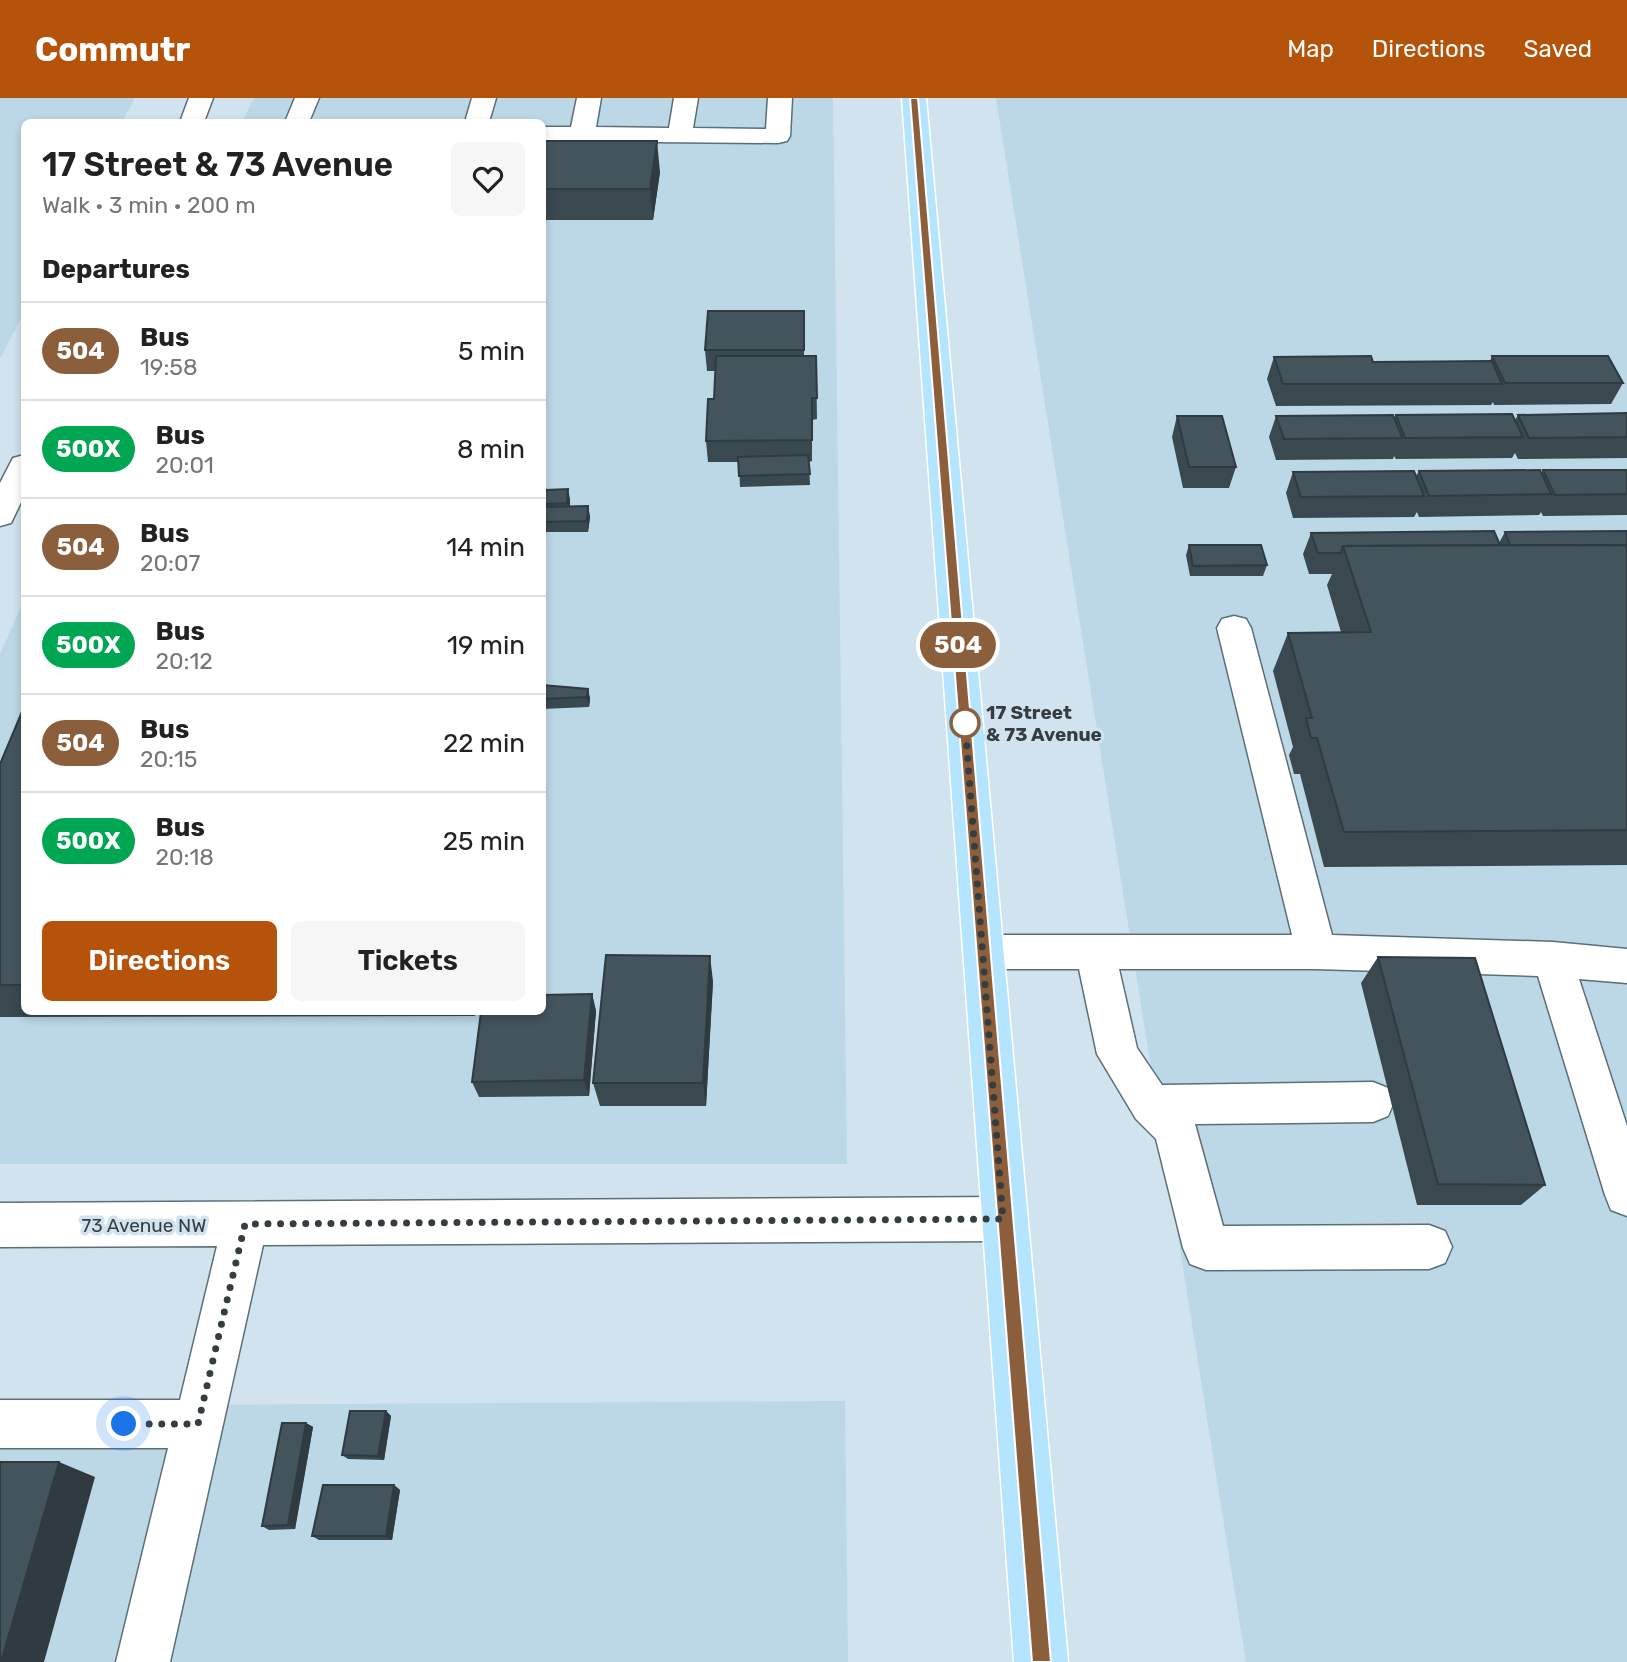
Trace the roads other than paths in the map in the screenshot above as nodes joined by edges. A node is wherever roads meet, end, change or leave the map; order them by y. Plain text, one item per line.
1 (201, 98) edge
2 (307, 98) edge
3 (484, 98) edge
4 (589, 98) edge
5 (685, 98) edge
6 (780, 98) edge
7 (914, 98) edge
8 (193, 119) edge
9 (298, 119) edge
10 (478, 119) edge
11 (546, 134) edge
12 (582, 135) junction
13 (680, 136) junction
14 (21, 471) edge
15 (0, 515) edge
16 (1234, 628) dead end
17 (984, 952) junction
18 (1316, 952) junction
19 (1096, 954) junction
20 (1553, 958) junction
21 (1627, 966) edge
22 (1373, 1102) dead end
23 (1151, 1105) junction
24 (1627, 1195) edge
25 (1003, 1219) junction
26 (245, 1224) junction
27 (0, 1225) edge
28 (1429, 1247) dead end
29 (0, 1424) edge
30 (198, 1424) junction
31 (143, 1662) edge
32 (1041, 1662) edge

1 - 8 street
2 - 9 street
3 - 10 street
4 - 12 street
5 - 13 street
6 - 13 street
7 - 17 main road
11 - 12 street
12 - 13 street
14 - 15 street
16 - 18 street
17 - 19 street
17 - 25 main road
18 - 19 street
18 - 20 street
19 - 23 street
20 - 21 street
20 - 24 street
22 - 23 street
23 - 28 street
25 - 26 street, 73 Avenue NW
25 - 32 main road
26 - 27 street, 73 Avenue NW
26 - 30 street
29 - 30 street
30 - 31 street

